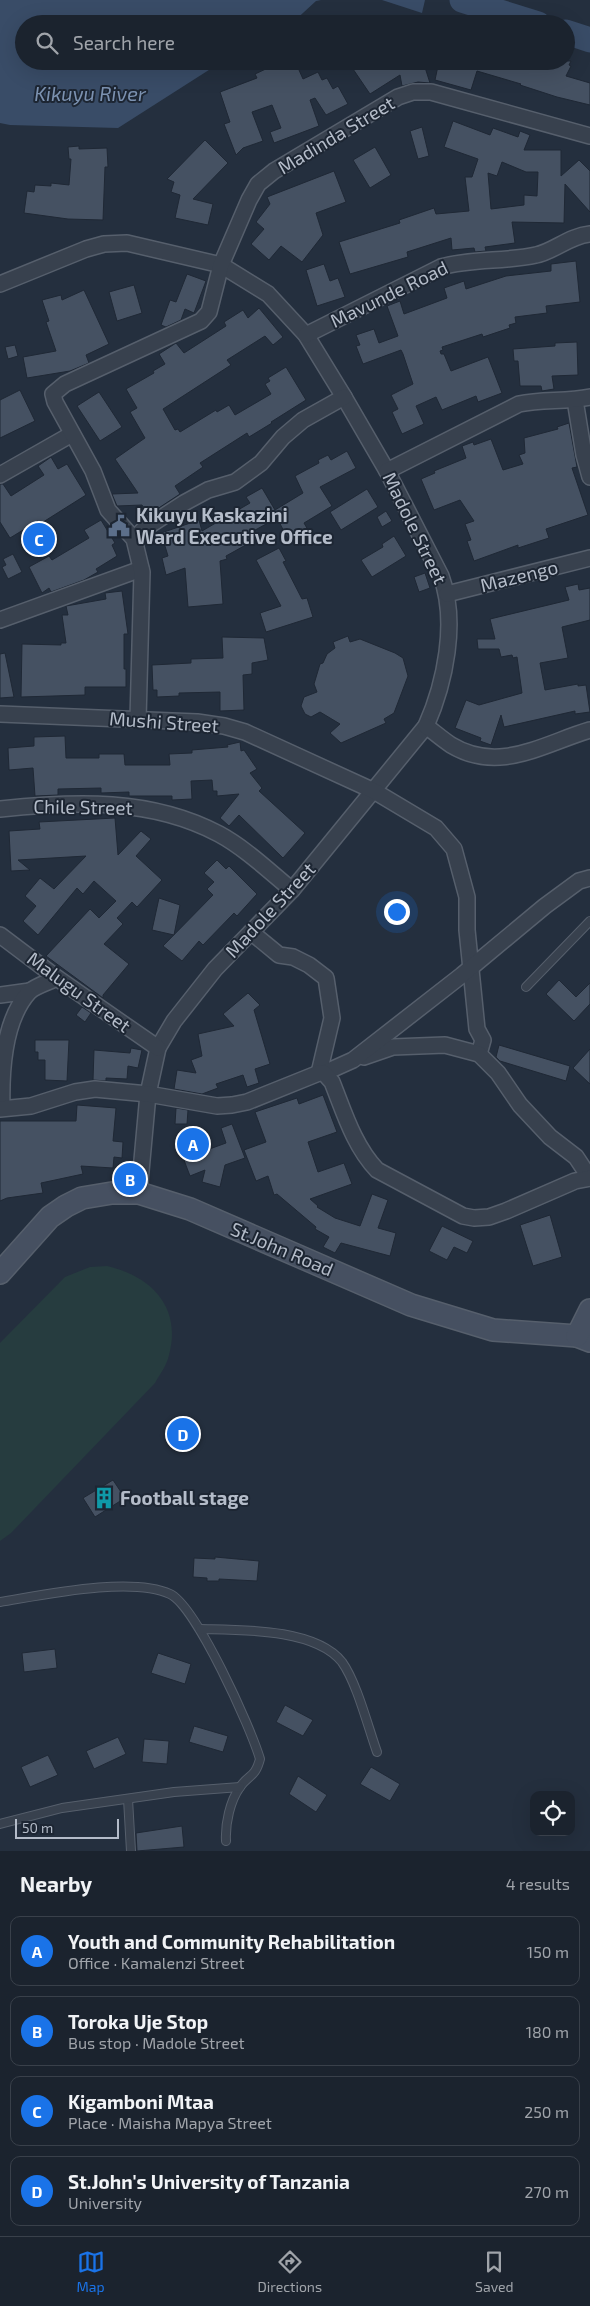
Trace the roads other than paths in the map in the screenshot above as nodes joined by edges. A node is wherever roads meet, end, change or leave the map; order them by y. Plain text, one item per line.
1 (590, 136) edge
2 (590, 234) edge
3 (221, 265) junction
4 (0, 284) edge
5 (306, 335) junction
6 (344, 397) junction
7 (582, 399) edge
8 (72, 434) junction
9 (387, 471) junction
10 (0, 475) edge
11 (590, 476) edge
12 (134, 539) junction
13 (590, 558) edge
14 (141, 569) junction
15 (447, 594) junction
16 (0, 620) edge
17 (0, 714) edge
18 (138, 719) junction
19 (426, 726) junction
20 (590, 730) edge
21 (374, 791) junction
22 (0, 809) edge
23 (590, 878) edge
24 (292, 890) junction
25 (590, 921) edge
26 (251, 932) junction
27 (0, 935) edge
28 (472, 967) junction
29 (57, 978) junction
30 (526, 986) dead end
31 (30, 991) junction
32 (0, 995) edge
33 (158, 1048) junction
34 (479, 1054) junction
35 (353, 1060) junction
36 (322, 1073) junction
37 (148, 1094) junction
38 (1, 1109) edge
39 (590, 1178) edge
40 (139, 1193) junction
41 (0, 1273) edge
42 (590, 1310) edge
43 (584, 1339) edge
44 (0, 1602) edge
45 (200, 1629) junction
46 (377, 1752) dead end
47 (240, 1787) junction
48 (128, 1799) junction
49 (0, 1824) edge
50 (226, 1841) dead end
51 (131, 1851) edge

1 - 3 street, Madinda Street
2 - 5 street, Mavunde Road
3 - 4 street, Madole Street
3 - 5 street, Madole Street
3 - 8 street, Madinda Street
5 - 6 street, Madole Street
6 - 9 street, Madole Street
6 - 12 street
7 - 9 street
7 - 11 street
8 - 10 street
8 - 12 street
9 - 15 street, Madole Street
12 - 14 street
13 - 15 street, Mazengo
14 - 16 street
14 - 18 street
15 - 19 street, Madole Street
17 - 18 street, Mushi Street
18 - 21 street, Mushi Street
19 - 20 street
19 - 21 street, Madole Street
21 - 24 street, Madole Street
21 - 28 street, Mushi Street
22 - 24 street, Chile Street
23 - 28 street
24 - 26 street, Madole Street
25 - 30 lane
26 - 33 street, Madole Street
26 - 36 street
27 - 29 street, Malugu Street
28 - 34 street, Mushi Street
28 - 35 street
29 - 31 street
29 - 33 street, Malugu Street
31 - 32 street
31 - 38 street
33 - 37 street, Madole Street
34 - 35 street
34 - 39 street
35 - 36 street
36 - 37 street
36 - 39 street
37 - 38 street
37 - 40 street, Madole Street
40 - 41 street, St.John Road
40 - 43 street, St.John Road
42 - 43 street
44 - 45 lane
45 - 46 lane
45 - 47 lane
47 - 48 lane
47 - 50 lane
48 - 49 lane
48 - 51 lane

